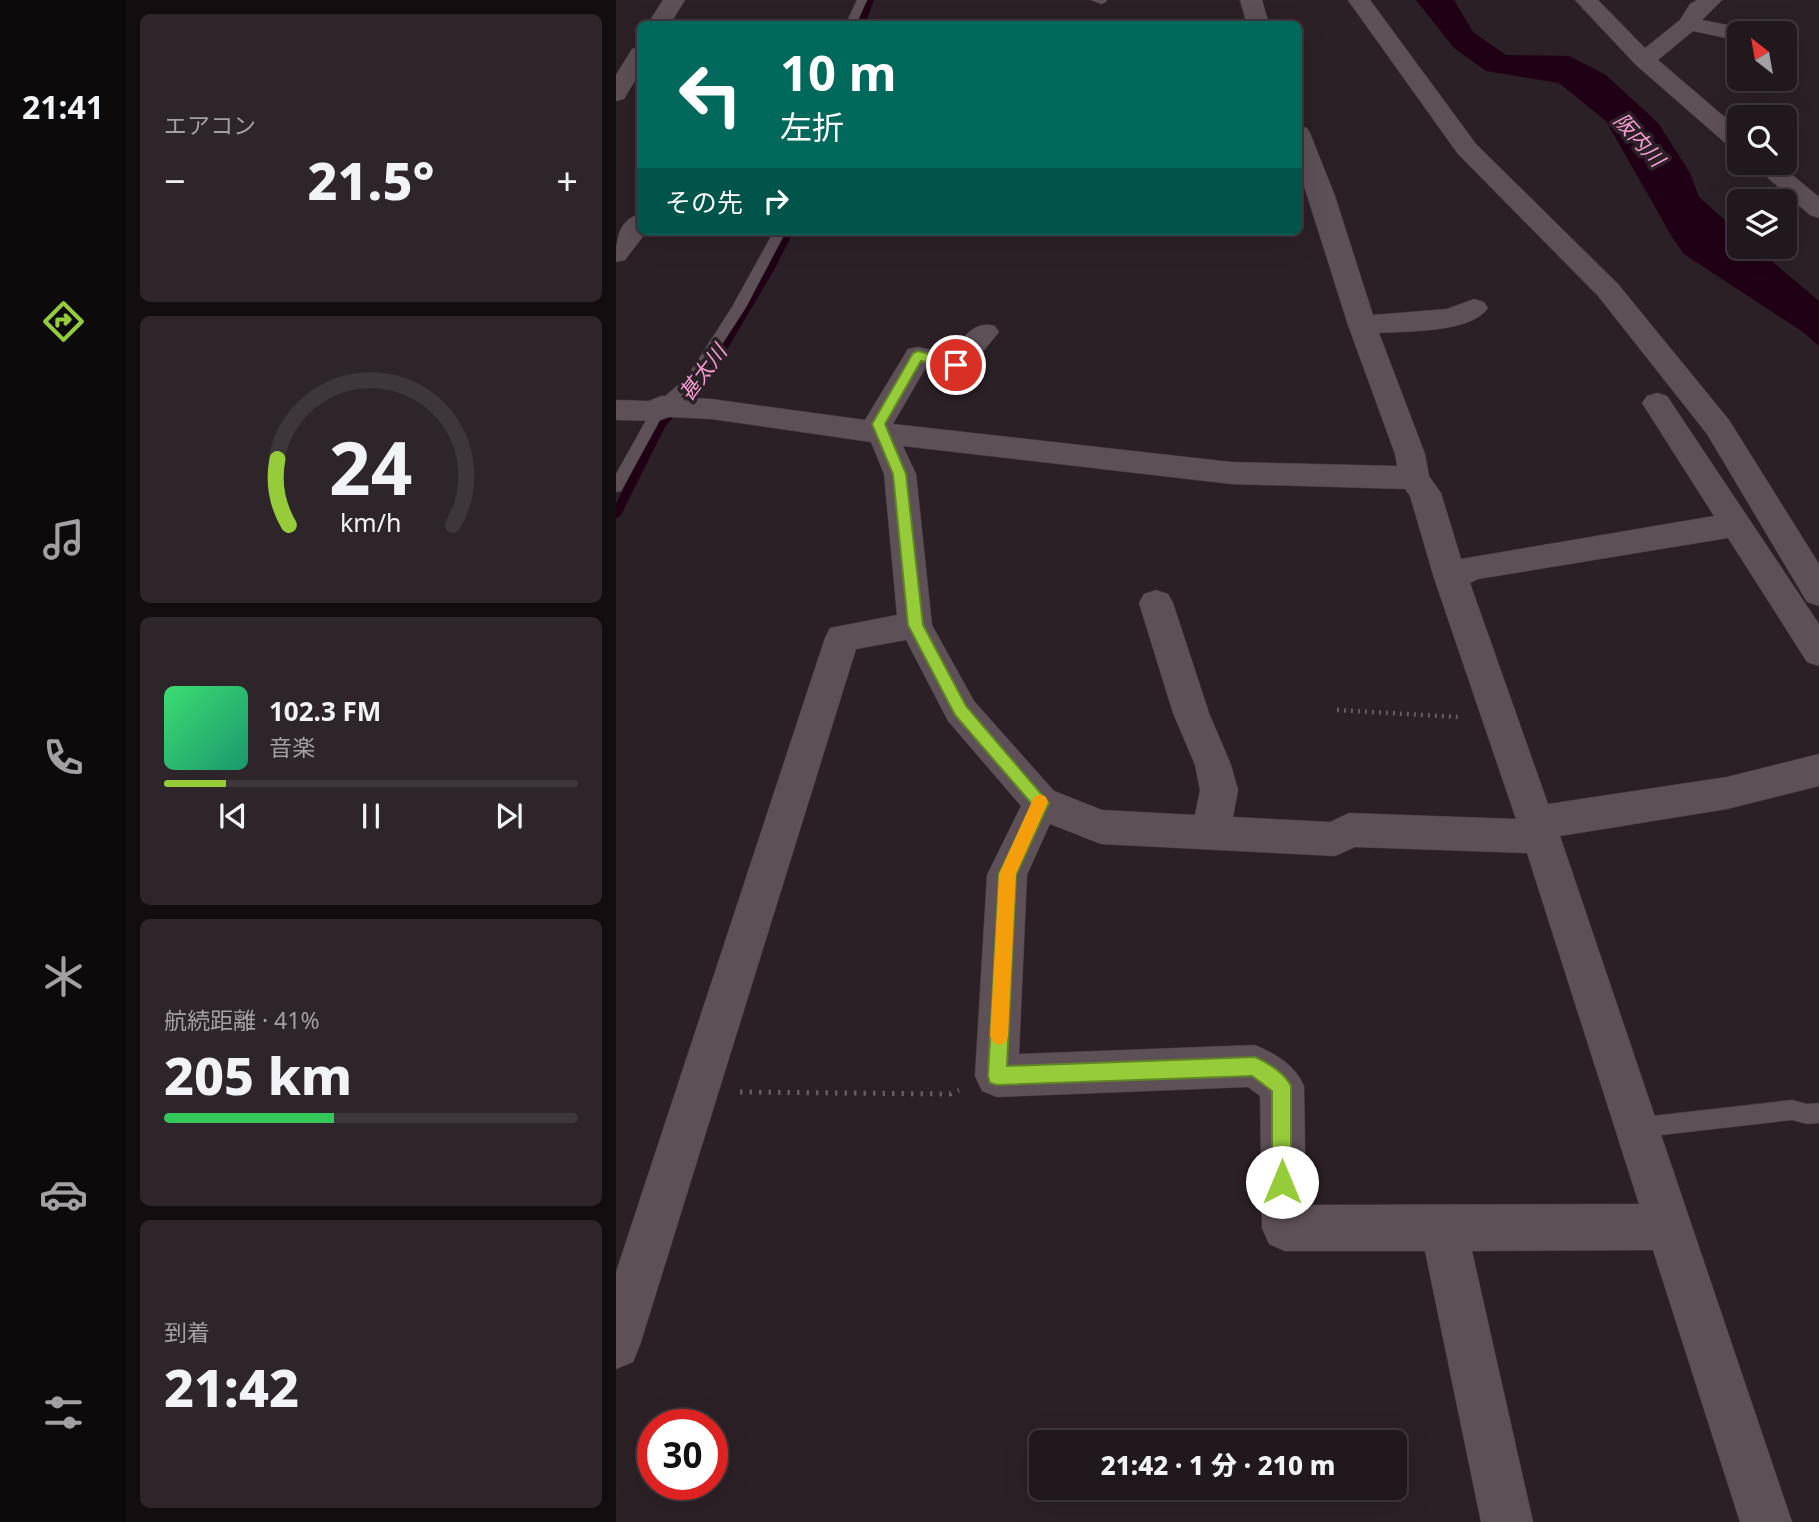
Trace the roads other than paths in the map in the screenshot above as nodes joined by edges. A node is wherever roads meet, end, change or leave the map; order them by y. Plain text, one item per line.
1 (674, 0) edge
2 (862, 0) edge
3 (1096, 0) edge
4 (1251, 0) edge
5 (1359, 0) edge
6 (1586, 0) edge
7 (1711, 0) edge
8 (1102, 1) edge
9 (661, 21) edge
10 (852, 21) edge
11 (1257, 21) edge
12 (1689, 23) junction
13 (1727, 31) edge
14 (637, 59) edge
15 (1644, 60) junction
16 (616, 97) edge
17 (637, 99) edge
18 (1727, 132) edge
19 (1302, 144) edge
20 (1777, 175) edge
21 (1819, 210) edge
22 (637, 226) edge
23 (778, 235) edge
24 (616, 254) edge
25 (1474, 308) dead end
26 (1362, 324) junction
27 (985, 332) dead end
28 (1657, 403) dead end
29 (660, 409) junction
30 (616, 410) edge
31 (882, 433) junction
32 (1414, 478) junction
33 (616, 487) edge
34 (1734, 525) junction
35 (1451, 578) junction
36 (1819, 593) edge
37 (1156, 603) dead end
38 (915, 625) junction
39 (1819, 653) edge
40 (1819, 770) edge
41 (1041, 803) junction
42 (1539, 830) junction
43 (1211, 833) junction
44 (1819, 1113) edge
45 (1635, 1128) junction
46 (1669, 1227) junction
47 (1444, 1230) junction
48 (616, 1345) edge
49 (1507, 1521) edge
50 (1766, 1522) edge

1 - 9 street
2 - 10 lane
3 - 8 lane
4 - 11 street
5 - 36 street
6 - 15 street
7 - 12 street
12 - 13 street
12 - 15 street
14 - 16 street
15 - 18 street
16 - 17 street
19 - 26 street
20 - 21 street
22 - 24 street
23 - 29 lane
25 - 26 street
26 - 32 street
27 - 31 street
28 - 34 street
29 - 30 street
29 - 31 street
29 - 33 lane
31 - 32 street
31 - 38 street
32 - 35 street
34 - 35 street
34 - 39 street
35 - 42 street
37 - 43 street
38 - 41 street
38 - 48 street
40 - 42 street
41 - 43 street
41 - 47 street
42 - 43 street
42 - 45 street
44 - 45 lane
45 - 46 street
46 - 47 street
46 - 50 street
47 - 49 street

